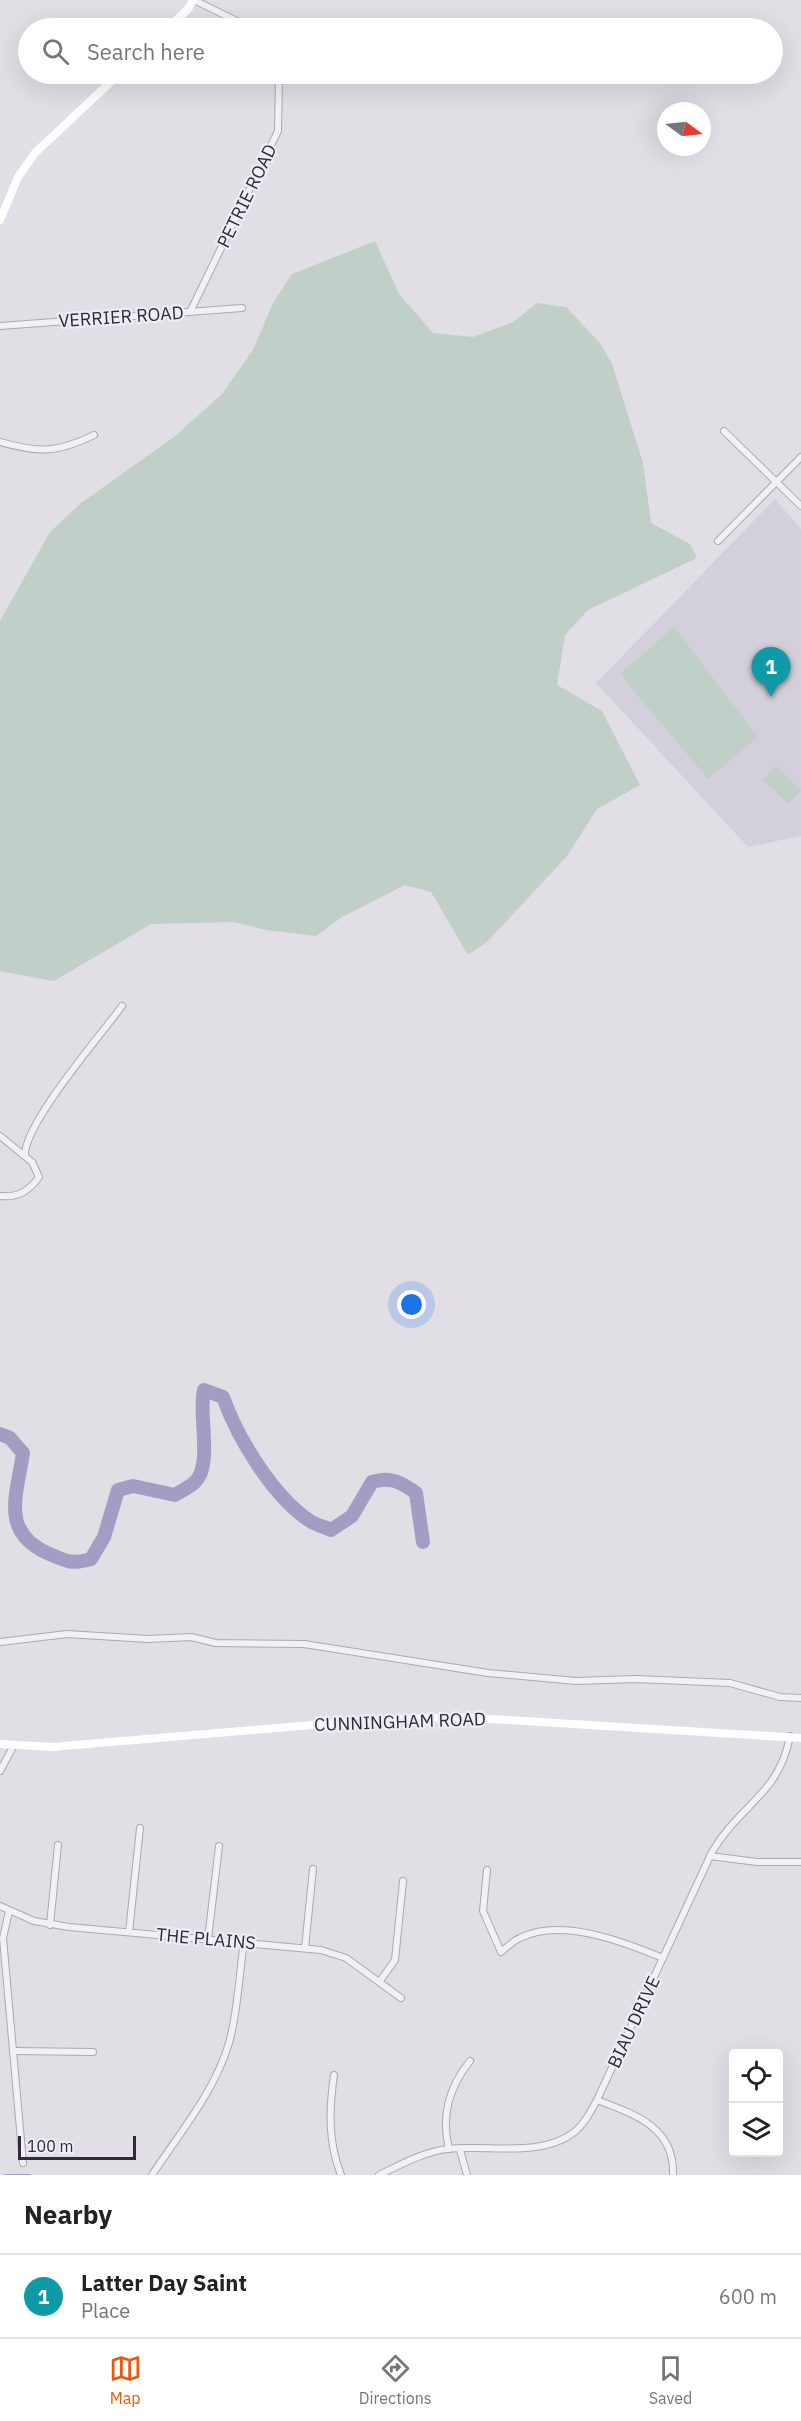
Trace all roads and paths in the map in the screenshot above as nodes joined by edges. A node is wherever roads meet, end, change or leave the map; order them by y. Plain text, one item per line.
1 (193, 0) edge
2 (179, 18) edge
3 (230, 18) edge
4 (108, 84) edge
5 (279, 84) edge
6 (0, 220) edge
7 (242, 308) dead end
8 (190, 312) junction
9 (0, 326) edge
10 (724, 431) dead end
11 (94, 435) dead end
12 (0, 442) edge
13 (801, 457) edge
14 (776, 480) junction
15 (801, 506) edge
16 (718, 542) dead end
17 (122, 1006) dead end
18 (0, 1136) edge
19 (25, 1156) junction
20 (0, 1196) edge
21 (0, 1642) edge
22 (801, 1698) edge
23 (790, 1736) junction
24 (801, 1737) edge
25 (0, 1744) edge
26 (13, 1747) junction
27 (0, 1771) edge
28 (140, 1828) dead end
29 (58, 1845) dead end
30 (219, 1846) dead end
31 (710, 1856) junction
32 (801, 1862) edge
33 (313, 1869) dead end
34 (488, 1870) dead end
35 (403, 1881) dead end
36 (0, 1906) edge
37 (9, 1911) junction
38 (50, 1925) junction
39 (129, 1932) junction
40 (208, 1939) junction
41 (244, 1942) junction
42 (305, 1948) junction
43 (663, 1958) junction
44 (380, 1981) junction
45 (401, 1998) dead end
46 (13, 2051) junction
47 (93, 2052) dead end
48 (470, 2061) dead end
49 (334, 2075) dead end
50 (597, 2100) junction
51 (449, 2149) junction
52 (460, 2150) junction
53 (23, 2163) dead end
54 (152, 2175) edge
55 (341, 2175) edge
56 (379, 2175) edge
57 (467, 2175) edge
58 (673, 2175) edge

1 - 2 main road
1 - 3 street
4 - 6 main road
5 - 8 street, PETRIE ROAD
7 - 8 street, VERRIER ROAD
8 - 9 street, VERRIER ROAD
10 - 14 street
11 - 12 street
13 - 14 street
14 - 15 street
14 - 16 street
17 - 19 street
18 - 19 street
19 - 20 street
21 - 22 street
23 - 24 main road, CUNNINGHAM ROAD
23 - 26 main road, CUNNINGHAM ROAD
23 - 31 street, BIAU DRIVE
25 - 26 main road, CUNNINGHAM ROAD
26 - 27 street
28 - 39 street
29 - 38 street
30 - 40 street
31 - 32 street
31 - 43 street, BIAU DRIVE
33 - 42 street
34 - 43 street
35 - 44 street
36 - 37 street, THE PLAINS
37 - 38 street, THE PLAINS
37 - 46 street
38 - 39 street, THE PLAINS
39 - 40 street, THE PLAINS
40 - 41 street, THE PLAINS
41 - 42 street, THE PLAINS
41 - 54 street
42 - 44 street, THE PLAINS
43 - 50 street, BIAU DRIVE
44 - 45 street, THE PLAINS
46 - 47 street
46 - 53 street
48 - 51 street
49 - 55 street
50 - 52 street, BIAU DRIVE
50 - 58 street
51 - 52 street, BIAU DRIVE
51 - 56 street, BIAU DRIVE
52 - 57 street

